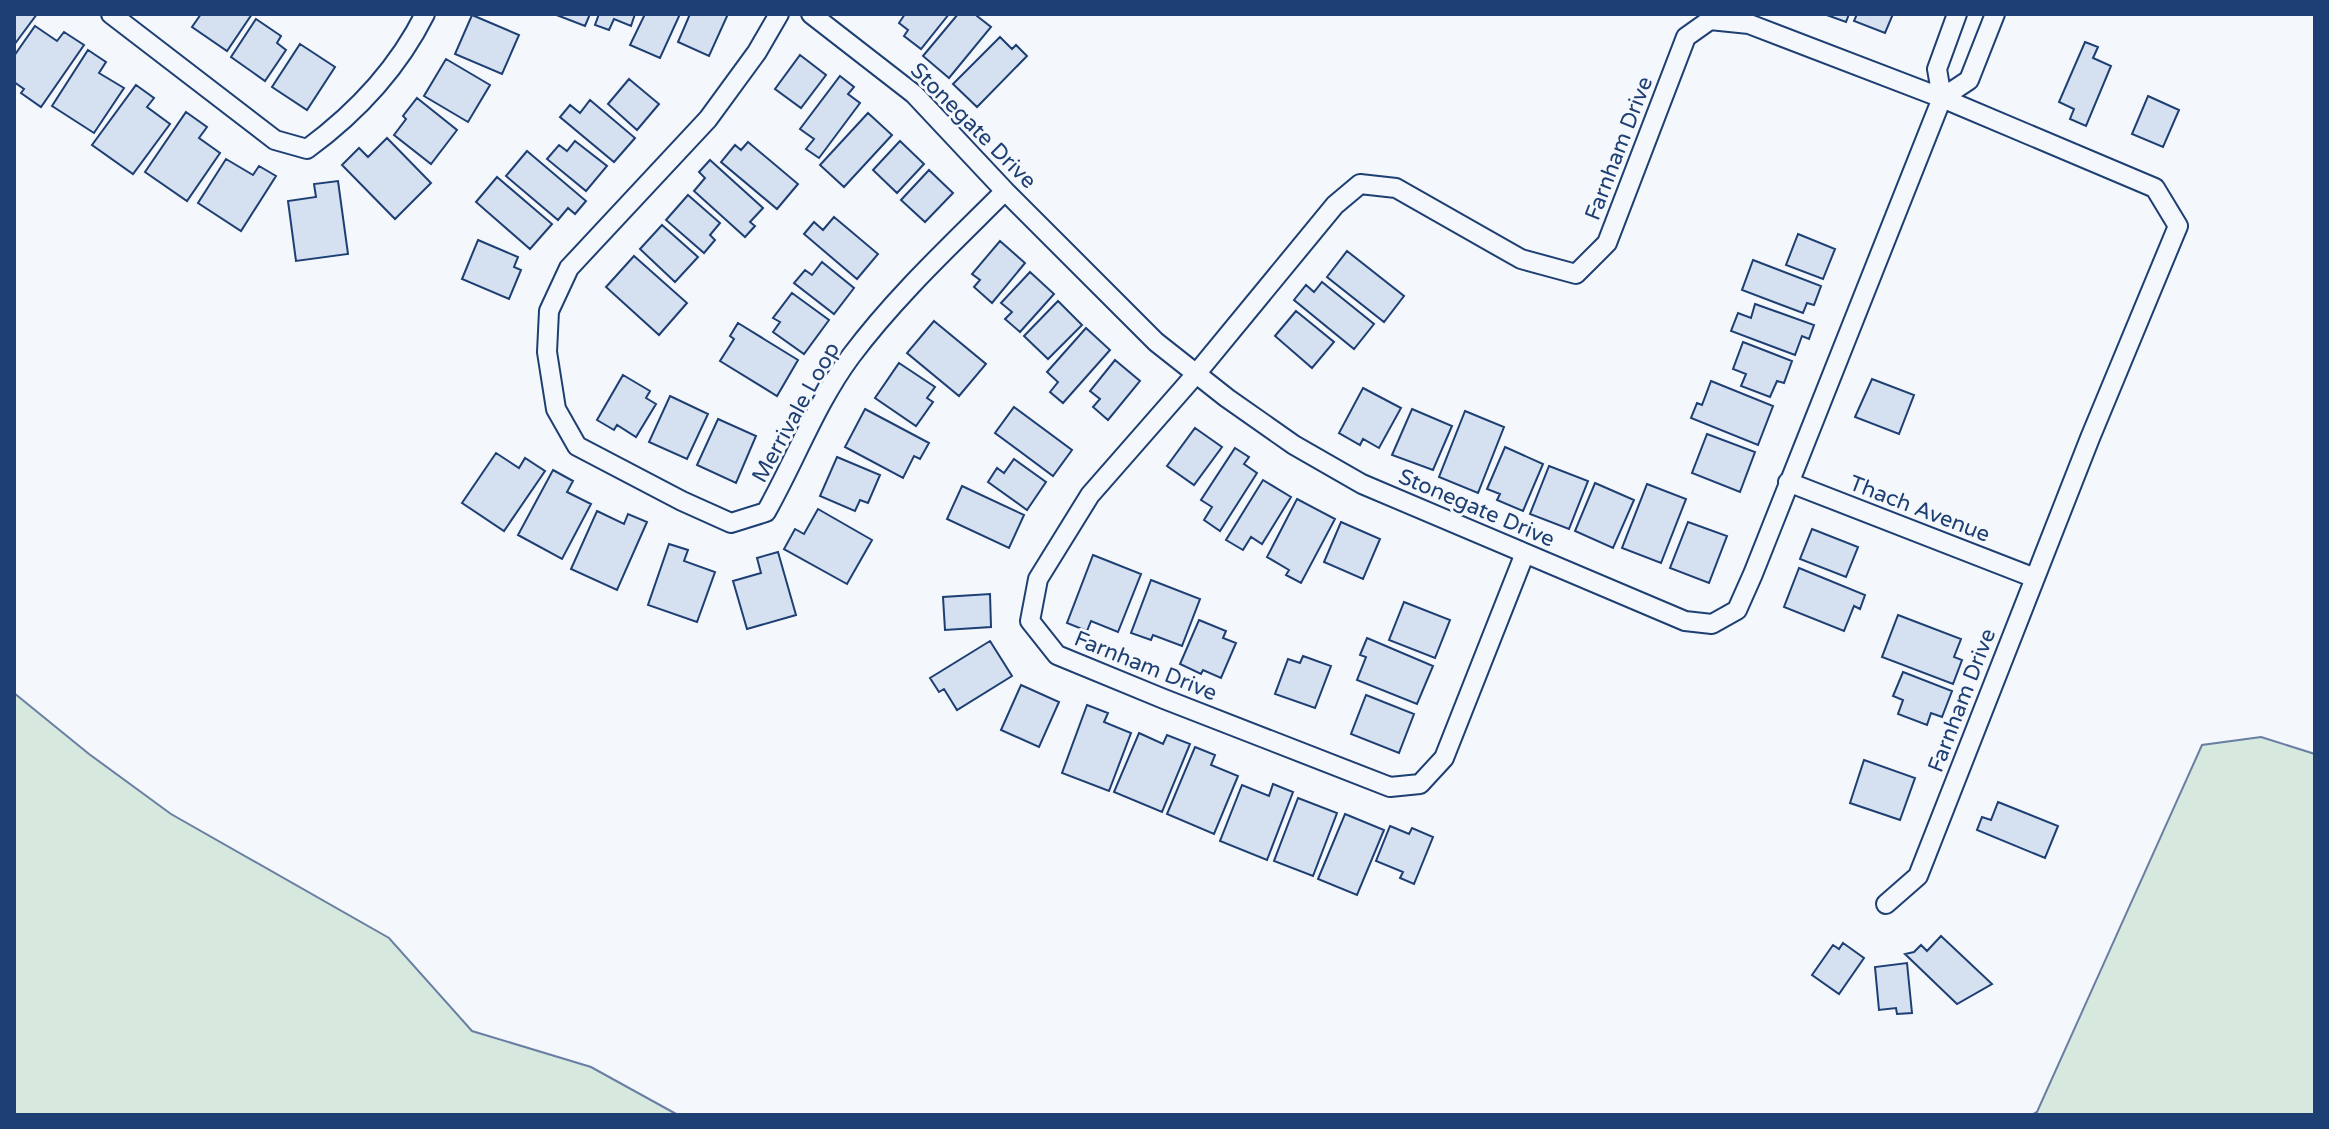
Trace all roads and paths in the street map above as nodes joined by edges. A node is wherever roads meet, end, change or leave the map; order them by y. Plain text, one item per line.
1 (111, 14) edge
2 (425, 14) edge
3 (779, 14) edge
4 (811, 14) edge
5 (1957, 14) edge
6 (1995, 14) edge
7 (1942, 98) junction
8 (1005, 191) junction
9 (1196, 374) junction
10 (1788, 482) junction
11 (1525, 553) junction
12 (2035, 578) junction
13 (1886, 904) dead end

1 - 2 street
3 - 8 street, Merrivale Loop
4 - 8 street, Stonegate Drive
5 - 7 street, Stonegate Drive
6 - 7 street, Stonegate Drive
7 - 9 street, Farnham Drive
7 - 10 street, Stonegate Drive
7 - 12 street, Farnham Drive
8 - 9 street, Stonegate Drive
9 - 11 street, Stonegate Drive
9 - 11 street, Farnham Drive
10 - 11 street, Stonegate Drive
10 - 12 street, Thach Avenue
12 - 13 street, Farnham Drive

